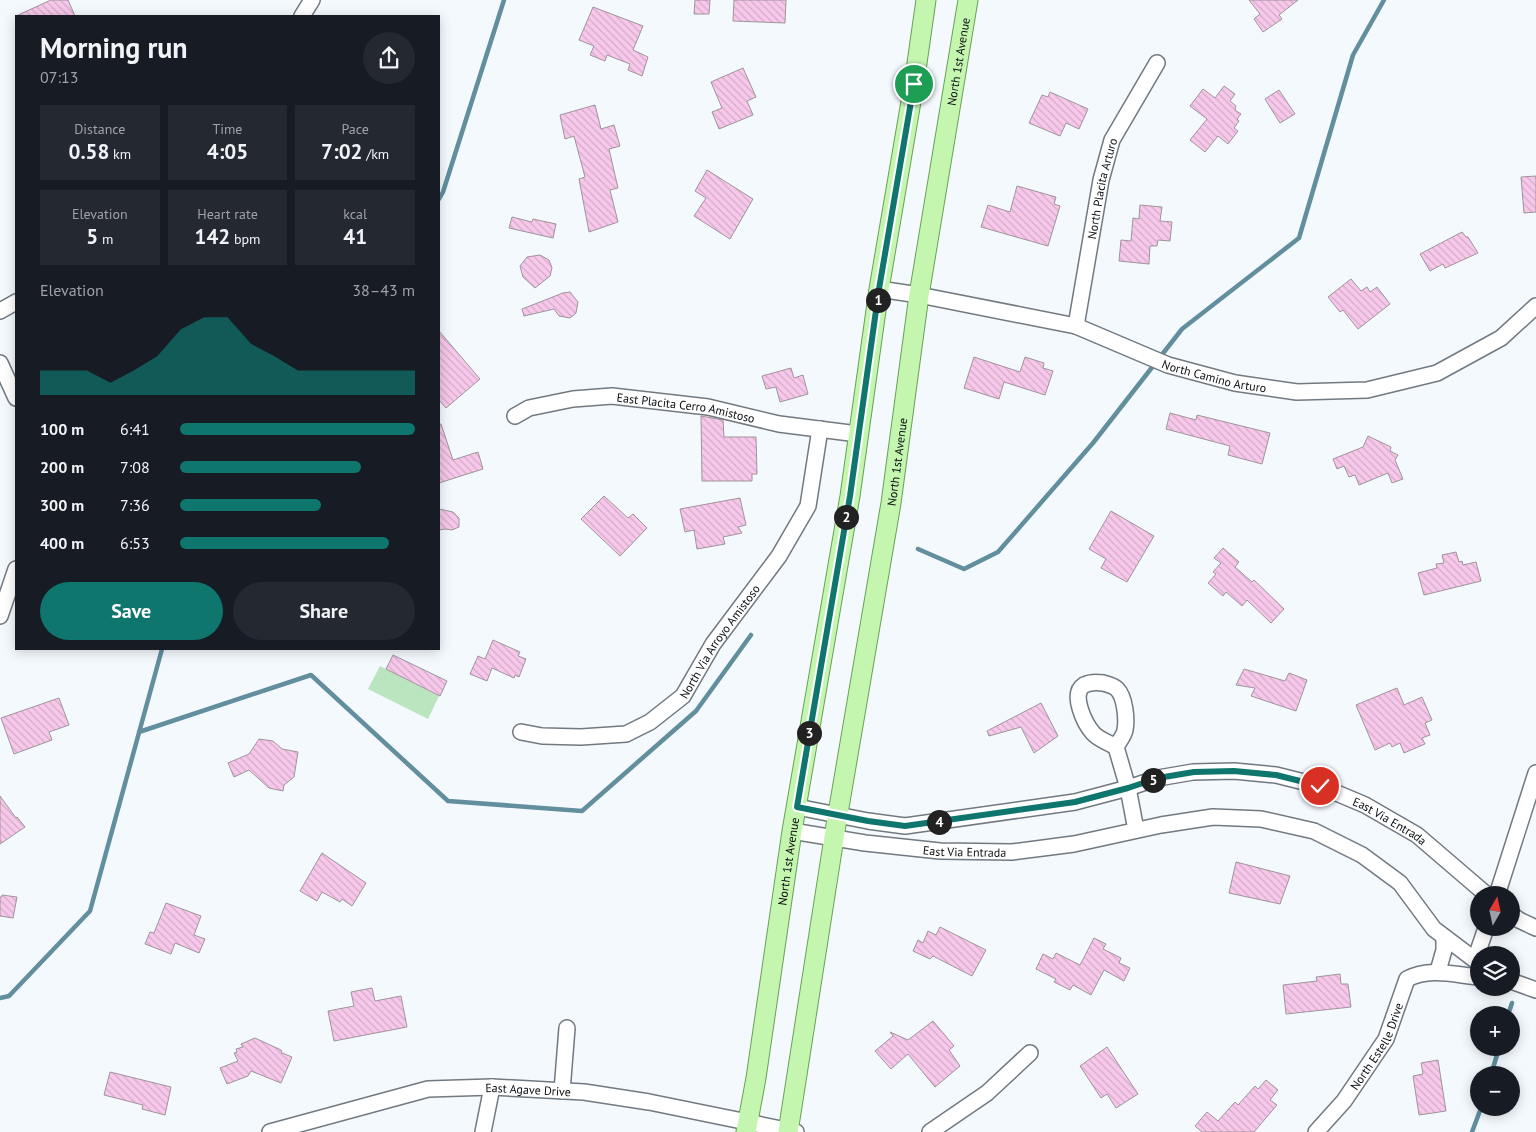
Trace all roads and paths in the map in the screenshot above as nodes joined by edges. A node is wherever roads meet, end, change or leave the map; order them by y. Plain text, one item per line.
1 (312, 0) edge
2 (926, 0) edge
3 (968, 0) edge
4 (303, 15) edge
5 (1157, 63) dead end
6 (879, 289) junction
7 (920, 295) junction
8 (15, 303) edge
9 (1536, 306) edge
10 (0, 311) edge
11 (1076, 326) junction
12 (0, 363) edge
13 (15, 396) edge
14 (515, 416) dead end
15 (820, 429) junction
16 (858, 434) junction
17 (15, 572) edge
18 (0, 616) edge
19 (521, 732) dead end
20 (1116, 747) dead end
21 (1536, 773) edge
22 (1128, 788) junction
23 (797, 807) junction
24 (838, 814) junction
25 (1136, 830) junction
26 (792, 831) junction
27 (834, 838) junction
28 (1477, 886) edge
29 (1500, 886) edge
30 (1520, 920) edge
31 (1536, 928) edge
32 (1444, 937) junction
33 (1470, 956) edge
34 (1438, 971) junction
35 (1470, 976) edge
36 (1520, 984) edge
37 (1536, 990) edge
38 (567, 1028) dead end
39 (1030, 1053) dead end
40 (492, 1087) junction
41 (562, 1091) junction
42 (747, 1127) edge
43 (270, 1132) edge
44 (483, 1132) edge
45 (791, 1132) edge
46 (930, 1132) edge
47 (1316, 1132) edge

1 - 4 street
2 - 6 main road, North 1st Avenue
3 - 7 main road, North 1st Avenue
5 - 11 street, North Placita Arturo
6 - 7 street, North Camino Arturo
6 - 16 main road, North 1st Avenue
7 - 11 street, North Camino Arturo
7 - 24 main road, North 1st Avenue
8 - 10 street
9 - 11 street, North Camino Arturo
12 - 13 street
14 - 15 street, East Placita Cerro Amistoso
15 - 16 street, East Placita Cerro Amistoso
15 - 19 street, North Via Arroyo Amistoso
16 - 23 main road, North 1st Avenue
17 - 18 street
20 - 22 street
21 - 29 street
22 - 24 street, East Via Entrada
22 - 25 street
22 - 28 street, East Via Entrada
23 - 24 street, East Via Entrada
23 - 26 main road, North 1st Avenue
24 - 27 main road, North 1st Avenue
25 - 27 street, East Via Entrada
25 - 32 street, East Via Entrada
26 - 27 street, East Via Entrada
26 - 42 main road, North 1st Avenue
27 - 45 main road, North 1st Avenue
30 - 31 street
32 - 33 street, East Via Entrada
32 - 34 street
34 - 35 street, North Estelle Drive
34 - 47 street, North Estelle Drive
36 - 37 street
38 - 41 street
39 - 46 street
40 - 41 street, East Agave Drive
40 - 43 street, East Agave Drive
40 - 44 street
41 - 42 street, East Agave Drive
42 - 45 street, East Agave Drive

